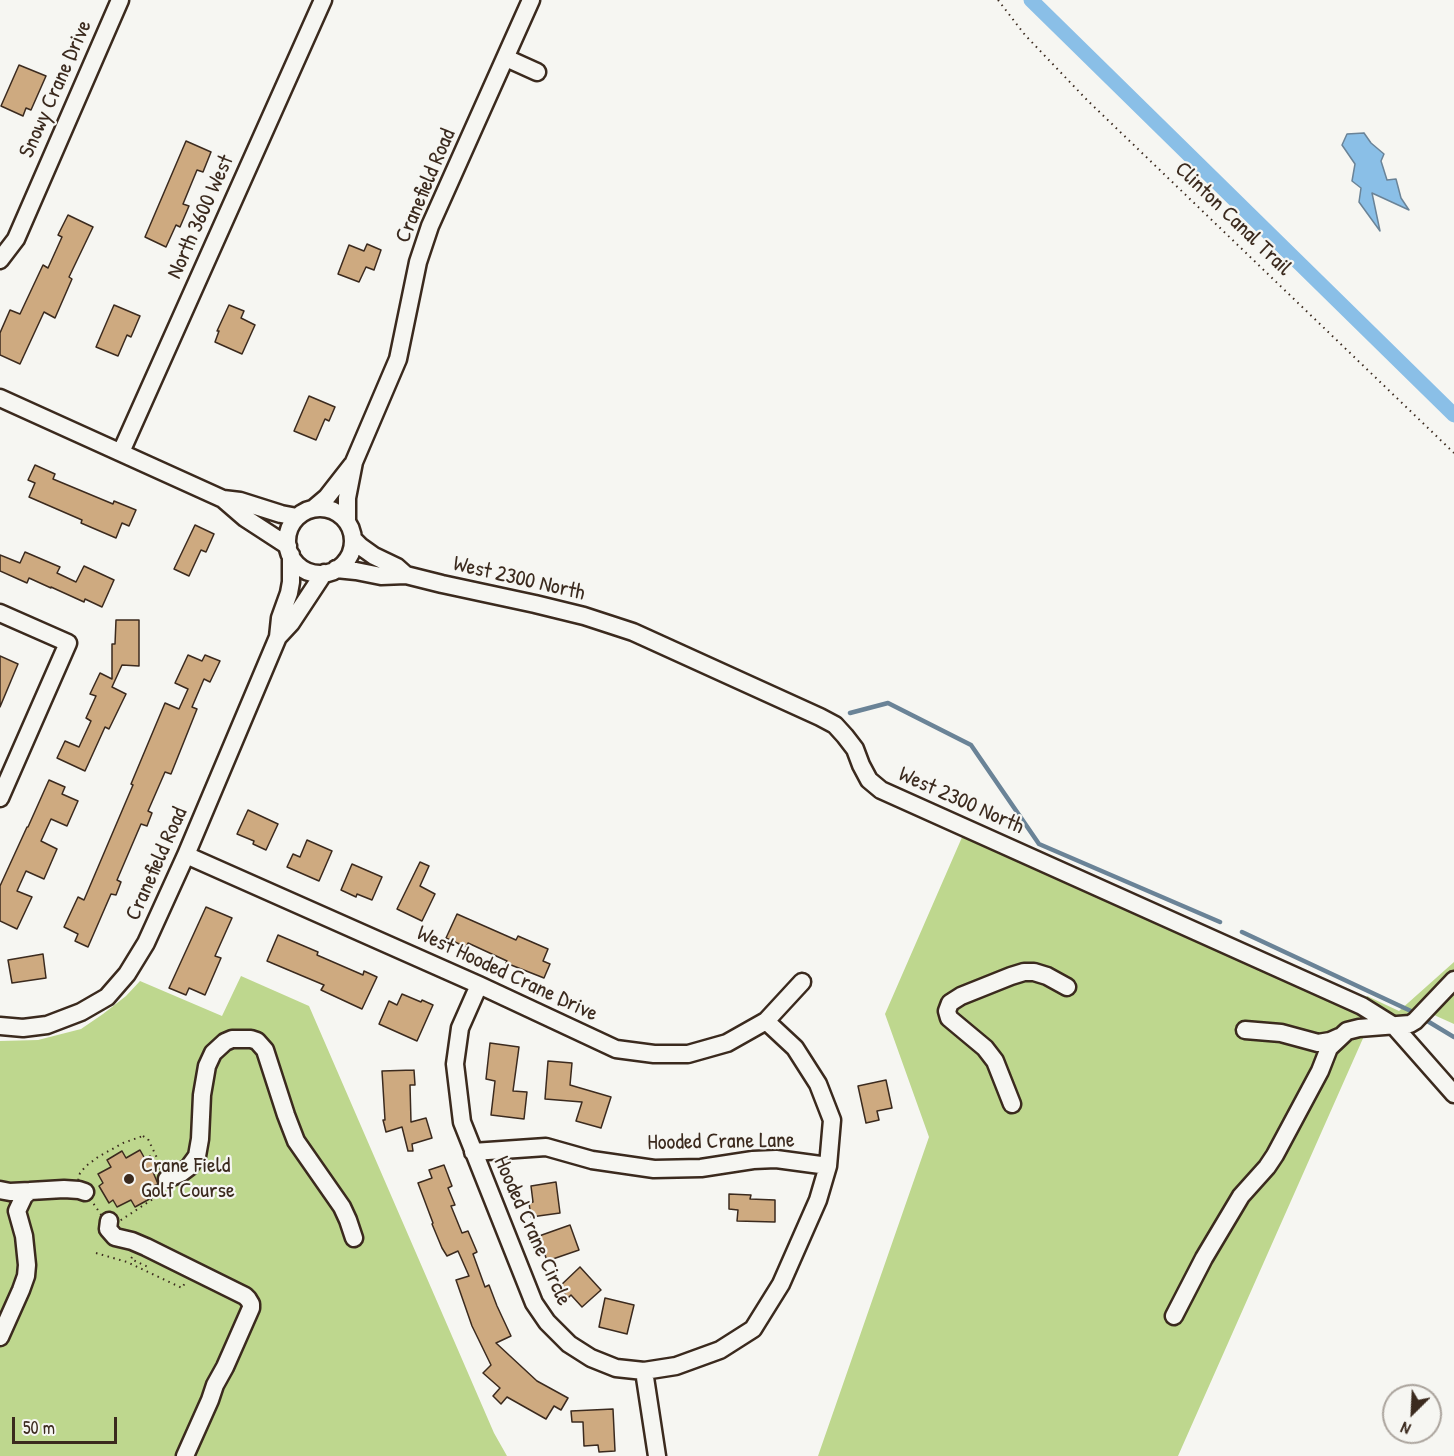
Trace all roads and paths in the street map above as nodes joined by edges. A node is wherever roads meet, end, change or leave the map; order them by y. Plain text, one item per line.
1 (120, 0) edge
2 (323, 0) edge
3 (531, 0) edge
4 (998, 0) edge
5 (506, 58) junction
6 (537, 72) dead end
7 (0, 260) edge
8 (0, 398) edge
9 (121, 452) junction
10 (1454, 453) edge
11 (354, 462) junction
12 (222, 499) junction
13 (314, 508) junction
14 (297, 517) junction
15 (347, 521) junction
16 (354, 539) junction
17 (289, 550) junction
18 (330, 571) junction
19 (406, 575) junction
20 (0, 613) edge
21 (278, 637) junction
22 (0, 798) edge
23 (186, 855) junction
24 (1454, 980) edge
25 (802, 982) dead end
26 (479, 985) junction
27 (1067, 987) dead end
28 (766, 1022) junction
29 (0, 1026) edge
30 (1394, 1026) junction
31 (1245, 1030) dead end
32 (1340, 1036) junction
33 (1454, 1094) edge
34 (1012, 1104) dead end
35 (473, 1152) junction
36 (828, 1166) junction
37 (167, 1179) junction
38 (0, 1190) edge
39 (30, 1191) junction
40 (85, 1192) junction
41 (109, 1221) junction
42 (354, 1238) dead end
43 (138, 1243) junction
44 (96, 1253) dead end
45 (131, 1259) junction
46 (126, 1262) junction
47 (152, 1269) dead end
48 (184, 1283) dead end
49 (1174, 1316) dead end
50 (0, 1337) edge
51 (644, 1371) junction
52 (185, 1456) edge
53 (657, 1456) edge

1 - 7 street, Snowy Crane Drive
2 - 9 street, North 3600 West
3 - 5 street, Cranefield Road
4 - 10 path, Clinton Canal Trail
5 - 6 street
5 - 11 street, Cranefield Road
8 - 9 street
9 - 12 street
11 - 13 street, Cranefield Road
11 - 15 street, Cranefield Road
12 - 14 street
12 - 17 street
13 - 14 street
13 - 15 street
14 - 17 street
15 - 16 street
16 - 18 street
16 - 19 street
17 - 18 street
17 - 21 street, Cranefield Road
18 - 19 street
18 - 21 street, Cranefield Road
19 - 30 street, West 2300 North
20 - 22 street
21 - 23 street, Cranefield Road
23 - 26 street, West Hooded Crane Drive
23 - 29 street, Cranefield Road
24 - 30 street
25 - 28 street, West Hooded Crane Drive
26 - 28 street, West Hooded Crane Drive
26 - 35 street, Hooded Crane Circle
27 - 34 street
28 - 36 street, Hooded Crane Circle
30 - 32 street
30 - 33 street, West 2300 North
31 - 32 street
32 - 49 street
35 - 36 street, Hooded Crane Lane
35 - 51 street, Hooded Crane Circle
36 - 51 street, Hooded Crane Circle
37 - 40 path
37 - 41 path
37 - 42 street
38 - 39 street
39 - 40 street
39 - 50 street
40 - 41 path
41 - 43 street
43 - 45 path
43 - 52 street
44 - 46 path
45 - 46 path
45 - 47 path
46 - 48 path
51 - 53 street

